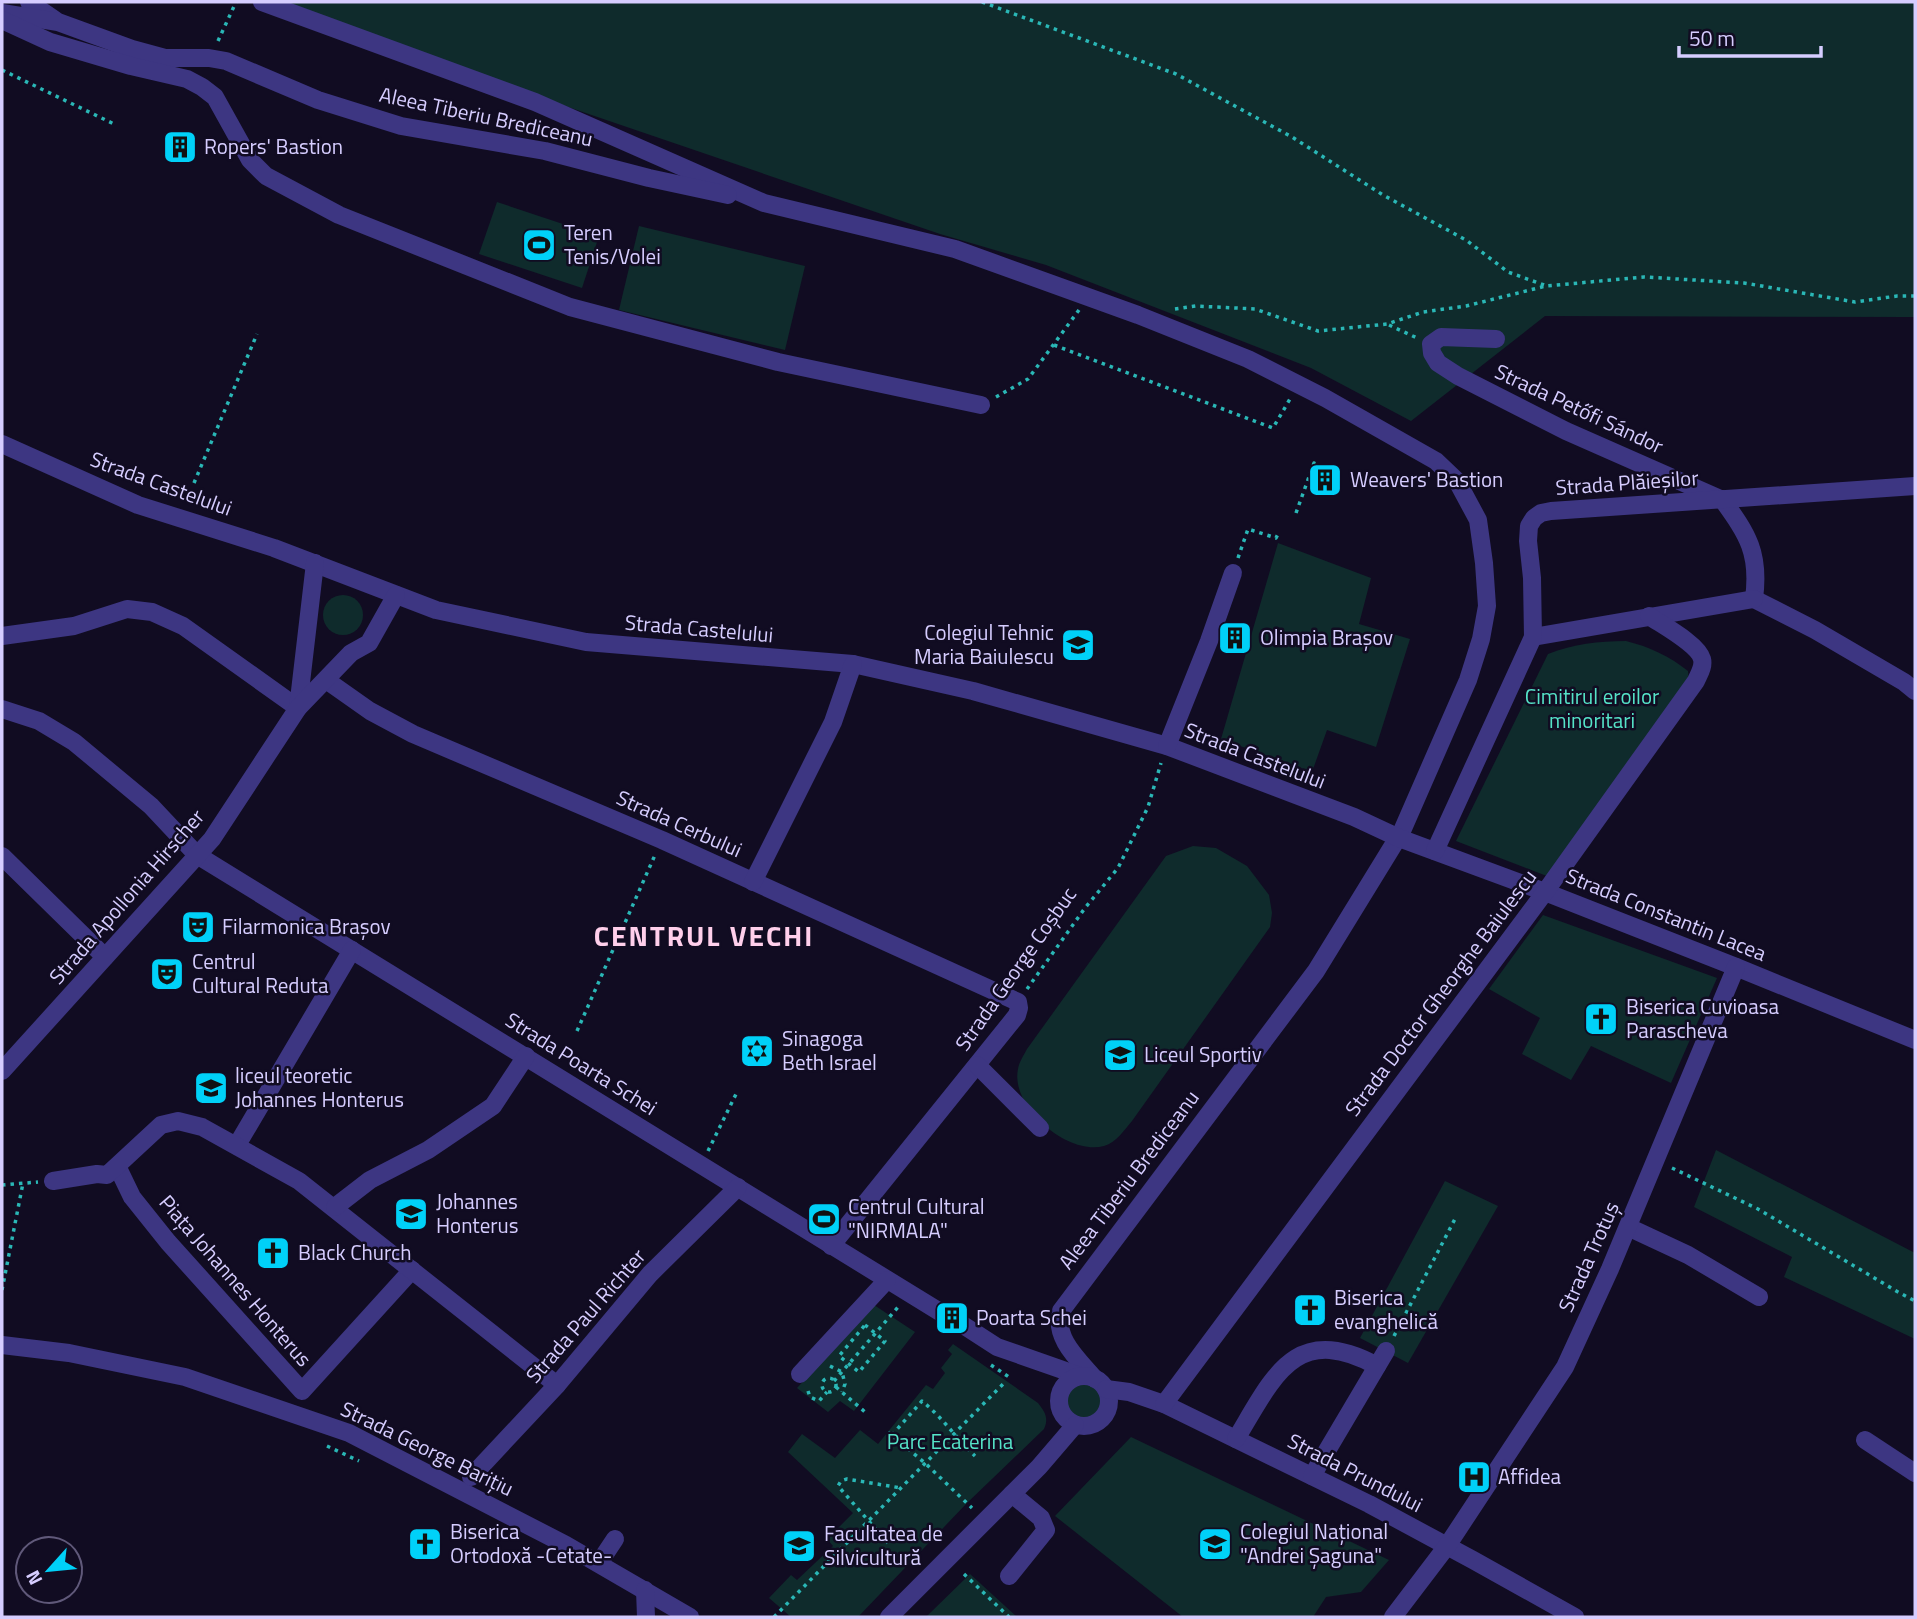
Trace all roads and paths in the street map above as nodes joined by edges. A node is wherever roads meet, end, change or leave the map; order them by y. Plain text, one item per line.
1 (29, 2) edge
2 (236, 2) edge
3 (262, 2) edge
4 (982, 2) edge
5 (2, 13) edge
6 (2, 20) edge
7 (58, 22) junction
8 (209, 58) junction
9 (2, 70) edge
10 (114, 124) dead end
11 (764, 202) junction
12 (1546, 286) junction
13 (1915, 296) edge
14 (1171, 309) dead end
15 (1072, 320) dead end
16 (1387, 324) junction
17 (257, 334) dead end
18 (1496, 339) dead end
19 (1431, 344) junction
20 (1054, 345) junction
21 (1299, 385) junction
22 (981, 405) joint
23 (2, 444) edge
24 (1338, 474) dead end
25 (194, 484) dead end
26 (1915, 486) edge
27 (1722, 499) junction
28 (1296, 513) dead end
29 (1279, 532) dead end
30 (314, 564) junction
31 (1233, 573) joint
32 (396, 595) junction
33 (1754, 599) junction
34 (1649, 616) junction
35 (2, 636) edge
36 (1533, 637) junction
37 (853, 664) junction
38 (326, 680) junction
39 (1915, 691) edge
40 (298, 708) junction
41 (2, 709) edge
42 (1167, 746) junction
43 (1400, 835) junction
44 (662, 840) junction
45 (1435, 851) junction
46 (197, 855) junction
47 (2, 856) edge
48 (753, 882) junction
49 (1545, 892) junction
50 (352, 950) junction
51 (105, 957) junction
52 (1736, 967) junction
53 (1018, 1002) junction
54 (577, 1031) dead end
55 (1915, 1040) edge
56 (526, 1056) junction
57 (976, 1065) junction
58 (2, 1072) edge
59 (738, 1090) dead end
60 (1040, 1128) dead end
61 (237, 1145) junction
62 (1656, 1160) junction
63 (701, 1164) junction
64 (118, 1168) junction
65 (2, 1180) edge
66 (53, 1181) joint
67 (23, 1183) junction
68 (2, 1185) edge
69 (11, 1185) junction
70 (738, 1187) junction
71 (335, 1207) junction
72 (1456, 1217) dead end
73 (1628, 1227) junction
74 (831, 1245) junction
75 (412, 1270) junction
76 (887, 1280) junction
77 (2, 1290) edge
78 (1759, 1297) dead end
79 (1915, 1301) edge
80 (900, 1305) dead end
81 (940, 1312) dead end
82 (963, 1325) dead end
83 (876, 1332) junction
84 (2, 1345) edge
85 (1381, 1358) junction
86 (849, 1365) junction
87 (842, 1372) junction
88 (800, 1374) dead end
89 (1006, 1381) dead end
90 (1094, 1381) junction
91 (556, 1385) junction
92 (842, 1392) junction
93 (1164, 1404) junction
94 (865, 1412) dead end
95 (1075, 1424) junction
96 (953, 1435) junction
97 (1236, 1439) junction
98 (1865, 1440) dead end
99 (323, 1444) dead end
100 (975, 1457) dead end
101 (925, 1463) junction
102 (368, 1465) dead end
103 (1915, 1473) edge
104 (1312, 1476) junction
105 (471, 1477) dead end
106 (901, 1488) junction
107 (1013, 1494) junction
108 (972, 1508) dead end
109 (868, 1521) junction
110 (615, 1539) dead end
111 (888, 1543) dead end
112 (1447, 1546) junction
113 (599, 1563) junction
114 (964, 1574) dead end
115 (1009, 1576) dead end
116 (645, 1590) junction
117 (646, 1617) edge
118 (690, 1617) edge
119 (774, 1617) edge
120 (889, 1617) edge
121 (1009, 1617) edge
122 (1393, 1617) edge
123 (1575, 1617) edge

1 - 7 street
2 - 8 path
3 - 11 street
4 - 12 path
5 - 7 street, Aleea Tiberiu Brediceanu
6 - 22 street
7 - 8 street, Aleea Tiberiu Brediceanu
8 - 11 street, Aleea Tiberiu Brediceanu
9 - 10 path
11 - 21 street, Aleea Tiberiu Brediceanu
12 - 13 path
12 - 16 path
14 - 16 path
15 - 20 path
16 - 19 path
17 - 25 path
18 - 19 street, Strada Petőfi Sándor
19 - 27 street, Strada Petőfi Sándor
20 - 21 path
20 - 22 path
21 - 43 street, Aleea Tiberiu Brediceanu
23 - 30 street, Strada Castelului
24 - 28 path
26 - 27 street, Strada Petőfi Sándor
27 - 33 street, Strada Plăieșilor
27 - 36 street, Strada Plăieșilor
29 - 31 path
30 - 32 street, Strada Castelului
30 - 40 street, Strada Apollonia Hirscher
31 - 42 street
32 - 37 street, Strada Castelului
32 - 38 street, Strada Apollonia Hirscher
33 - 34 street
33 - 39 street
34 - 36 street
34 - 49 street, Strada Doctor Gheorghe Baiulescu
35 - 40 street
36 - 45 street, Strada Plăieșilor
37 - 42 street, Strada Castelului
37 - 48 street
38 - 40 street, Strada Apollonia Hirscher
38 - 44 street, Strada Cerbului
40 - 46 street, Strada Apollonia Hirscher
41 - 46 street, Strada Poarta Schei
42 - 43 street, Strada Castelului
42 - 53 path, Strada George Coșbuc
43 - 45 street, Strada Constantin Lacea
43 - 90 street, Aleea Tiberiu Brediceanu
44 - 48 street, Strada Cerbului
44 - 54 path
45 - 49 street, Strada Constantin Lacea
46 - 50 street, Strada Poarta Schei
46 - 51 street, Strada Apollonia Hirscher
47 - 51 street
48 - 53 street, Strada Cerbului
49 - 52 street, Strada Constantin Lacea
49 - 93 street, Strada Doctor Gheorghe Baiulescu
50 - 56 street, Strada Poarta Schei
50 - 61 street
51 - 58 street, Strada Apollonia Hirscher
52 - 55 street, Strada Constantin Lacea
52 - 62 street, Strada Trotuș
53 - 57 street, Strada George Coșbuc
56 - 63 street, Strada Poarta Schei
56 - 71 street
57 - 60 street
57 - 74 street, Strada George Coșbuc
59 - 63 path
61 - 64 street
61 - 71 street
62 - 73 street, Strada Trotuș
62 - 79 path
63 - 70 street, Strada Poarta Schei
64 - 66 street
64 - 75 street, Piața Johannes Honterus
65 - 69 path
66 - 67 path
67 - 69 path
67 - 77 path
68 - 69 path
70 - 74 street, Strada Poarta Schei
70 - 91 street, Strada Paul Richter
71 - 75 street
72 - 85 path
73 - 78 street
73 - 112 street, Strada Trotuș
74 - 76 street, Strada Poarta Schei
75 - 91 street
76 - 81 street, Strada Poarta Schei
76 - 88 street
80 - 83 path
82 - 90 street
83 - 86 path
83 - 86 path
83 - 86 path
84 - 113 street, Strada George Barițiu
85 - 97 street
85 - 104 street
86 - 87 path
87 - 92 path
87 - 92 path
89 - 96 path
90 - 93 street, Strada Prundului
90 - 95 street
90 - 95 street
91 - 105 street, Strada Paul Richter
92 - 94 path
93 - 97 street, Strada Prundului
95 - 107 street
96 - 100 path
96 - 101 path
96 - 101 path
97 - 104 street, Strada Prundului
98 - 103 street
99 - 102 path
101 - 106 path
101 - 108 path
104 - 112 street, Strada Prundului
106 - 109 path
106 - 109 path
107 - 115 street
107 - 120 street
109 - 111 path
109 - 119 path
110 - 113 street
112 - 122 street, Strada Trotuș
112 - 123 street, Strada Prundului
113 - 116 street, Strada George Barițiu
114 - 121 path
116 - 117 street
116 - 118 street, Strada George Barițiu

